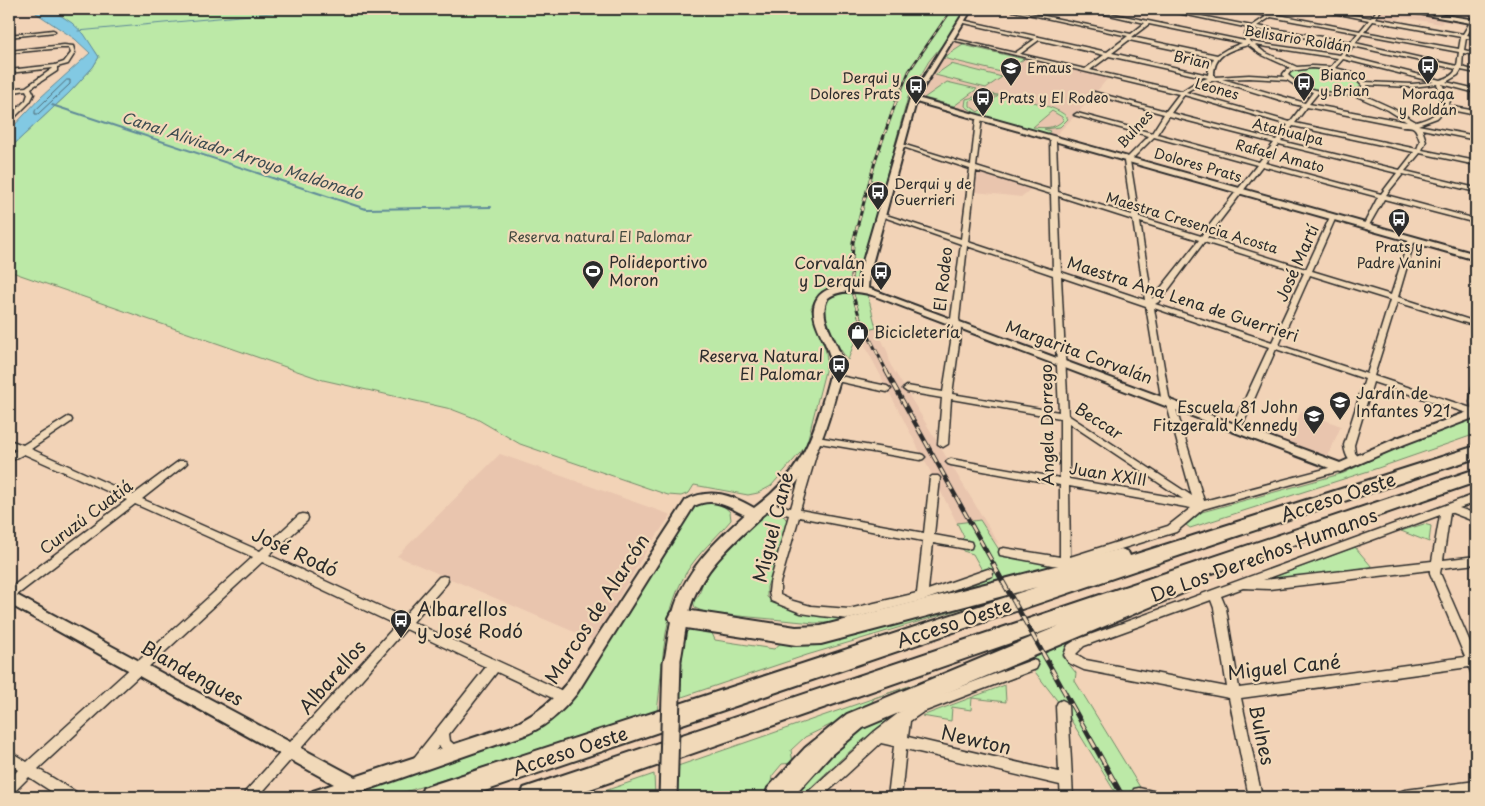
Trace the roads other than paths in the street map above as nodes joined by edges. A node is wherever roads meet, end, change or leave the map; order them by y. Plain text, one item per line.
1 (969, 9) edge
2 (1006, 9) edge
3 (1084, 9) edge
4 (1112, 9) edge
5 (1161, 9) edge
6 (1184, 9) edge
7 (1238, 9) edge
8 (1279, 9) edge
9 (1316, 9) edge
10 (1380, 9) edge
11 (1398, 9) edge
12 (1413, 10) edge
13 (1179, 12) junction
14 (1106, 13) junction
15 (1270, 15) junction
16 (1100, 17) dead end
17 (1174, 17) dead end
18 (1372, 19) junction
19 (1475, 20) edge
20 (962, 21) junction
21 (1168, 21) dead end
22 (1094, 22) dead end
23 (1149, 22) junction
24 (1162, 25) junction
25 (1088, 26) junction
26 (1252, 28) junction
27 (53, 31) dead end
28 (1362, 31) junction
29 (9, 36) edge
30 (1464, 36) junction
31 (1129, 37) junction
32 (1039, 38) junction
33 (1476, 38) edge
34 (950, 39) junction
35 (1248, 43) junction
36 (1352, 44) junction
37 (1461, 51) junction
38 (9, 52) edge
39 (1108, 53) junction
40 (1016, 54) junction
41 (1476, 54) edge
42 (1217, 57) junction
43 (1342, 57) junction
44 (56, 66) junction
45 (1295, 68) junction
46 (1458, 68) junction
47 (1087, 70) junction
48 (1332, 70) junction
49 (9, 71) edge
50 (1476, 72) edge
51 (1214, 78) junction
52 (1286, 79) junction
53 (1438, 82) junction
54 (1364, 83) junction
55 (28, 88) junction
56 (9, 91) edge
57 (1476, 91) edge
58 (1316, 92) junction
59 (1183, 93) junction
60 (1094, 94) dead end
61 (1356, 94) junction
62 (913, 99) junction
63 (1305, 106) junction
64 (1445, 107) junction
65 (1169, 113) junction
66 (1476, 114) edge
67 (1078, 115) dead end
68 (980, 118) junction
69 (9, 120) edge
70 (1292, 124) junction
71 (1416, 126) junction
72 (1152, 135) junction
73 (1476, 138) edge
74 (1055, 139) junction
75 (1276, 142) junction
76 (900, 145) junction
77 (1419, 150) junction
78 (1128, 160) junction
79 (1476, 163) edge
80 (1261, 164) junction
81 (973, 167) junction
82 (1401, 172) junction
83 (1476, 190) edge
84 (1240, 191) junction
85 (1054, 193) junction
86 (1382, 196) junction
87 (881, 215) junction
88 (1333, 217) junction
89 (1135, 218) junction
90 (1476, 221) edge
91 (1366, 226) junction
92 (1412, 239) junction
93 (1204, 240) junction
94 (963, 242) junction
95 (1476, 258) edge
96 (1309, 272) junction
97 (1057, 274) junction
98 (863, 288) junction
99 (1393, 298) junction
100 (1149, 304) junction
101 (956, 324) junction
102 (1476, 324) edge
103 (1275, 345) junction
104 (1063, 364) junction
105 (1370, 376) junction
106 (835, 378) junction
107 (1476, 387) edge
108 (887, 388) dead end
109 (907, 389) dead end
110 (947, 396) junction
111 (1168, 403) junction
112 (1476, 413) edge
113 (1064, 416) junction
114 (68, 420) dead end
115 (1236, 429) junction
116 (818, 440) junction
117 (9, 443) edge
118 (943, 444) dead end
119 (1476, 447) edge
120 (23, 450) junction
121 (1476, 452) edge
122 (811, 454) junction
123 (920, 458) dead end
124 (9, 459) edge
125 (1358, 461) junction
126 (951, 462) dead end
127 (182, 464) dead end
128 (1438, 465) junction
129 (1340, 468) junction
130 (1476, 475) edge
131 (934, 478) dead end
132 (1065, 482) junction
133 (1476, 498) edge
134 (134, 500) junction
135 (1200, 506) junction
136 (1448, 508) junction
137 (761, 510) junction
138 (796, 513) junction
139 (303, 518) dead end
140 (1476, 518) edge
141 (1227, 532) junction
142 (929, 539) junction
143 (967, 545) dead end
144 (1004, 552) dead end
145 (1247, 552) junction
146 (260, 556) junction
147 (1476, 560) edge
148 (1065, 562) junction
149 (1436, 566) junction
150 (988, 573) dead end
151 (442, 580) dead end
152 (1242, 584) junction
153 (1214, 593) junction
154 (9, 596) edge
155 (924, 596) junction
156 (680, 618) junction
157 (404, 623) junction
158 (1070, 655) joint
159 (495, 665) junction
160 (1032, 665) dead end
161 (1475, 665) edge
162 (139, 667) junction
163 (1234, 694) junction
164 (564, 698) junction
165 (1062, 706) dead end
166 (904, 716) junction
167 (442, 732) junction
168 (878, 736) junction
169 (901, 742) junction
170 (292, 752) junction
171 (454, 752) junction
172 (9, 757) edge
173 (417, 765) junction
174 (28, 769) junction
175 (1066, 780) junction
176 (355, 786) junction
177 (9, 787) edge
178 (1476, 787) edge
179 (71, 797) edge
180 (250, 797) edge
181 (319, 797) edge
182 (432, 797) edge
183 (534, 797) edge
184 (668, 797) edge
185 (777, 797) edge
186 (813, 797) edge
187 (894, 797) edge
188 (1067, 797) edge
189 (1256, 797) edge
190 (1405, 797) edge

1 - 20 street
2 - 25 street
3 - 14 street, Belisario Roldán
4 - 14 street
5 - 13 street
6 - 13 street
7 - 15 street
8 - 15 street
9 - 18 street
10 - 18 street
11 - 12 street
12 - 19 street
13 - 17 street
13 - 26 street
14 - 16 street
14 - 23 street, Belisario Roldán
15 - 26 street
15 - 28 street
18 - 28 street
18 - 30 street
19 - 30 street
20 - 32 street, Brian
20 - 34 street
21 - 24 street
22 - 25 street
23 - 24 street, Belisario Roldán
23 - 31 street
24 - 35 street, Belisario Roldán
25 - 31 street
26 - 35 street
26 - 36 street
27 - 29 street
28 - 36 street
28 - 37 street
30 - 33 street
30 - 37 street
31 - 39 street
31 - 42 street
32 - 39 street, Brian
32 - 40 street
34 - 40 street, Leones
34 - 62 street
35 - 42 street
35 - 43 street, Belisario Roldán
35 - 45 street
36 - 43 street
36 - 46 street
37 - 41 street
37 - 46 street
38 - 44 street
39 - 47 street
39 - 51 street, Brian
40 - 47 street, Leones
42 - 51 street
43 - 48 street
43 - 53 street, Belisario Roldán
44 - 49 street
44 - 55 street
45 - 48 street
45 - 52 street
46 - 50 street
46 - 53 street
47 - 59 street, Leones
48 - 54 street
51 - 52 street
51 - 59 street, Bulnes
51 - 63 street, Brian
52 - 58 street
53 - 54 street
53 - 57 street, Belisario Roldán
53 - 64 street
54 - 61 street
55 - 56 street
55 - 69 street
58 - 61 street
58 - 63 street
59 - 65 street, Bulnes
59 - 70 street, Leones
60 - 65 street, Atahualpa
61 - 71 street
62 - 68 street, Dolores Prats
62 - 76 street
63 - 70 street
63 - 71 street, Brian
64 - 66 street
64 - 71 street
65 - 72 street, Bulnes
65 - 75 street, Atahualpa
67 - 72 street, Rafael Amato
68 - 74 street, Dolores Prats
68 - 81 street, El Rodeo
70 - 75 street
70 - 77 street, Leones
71 - 73 street, Brian
71 - 77 street
72 - 78 street, Bulnes
72 - 80 street, Rafael Amato
74 - 78 street, Dolores Prats
74 - 85 street, Ángela Dorrego
75 - 80 street
75 - 82 street, Atahualpa
76 - 81 street, Maestra Cresencia Acosta
76 - 87 street
77 - 79 street, Leones
77 - 82 street
78 - 84 street, Dolores Prats
78 - 89 street, Bulnes
80 - 84 street
80 - 86 street, Rafael Amato
81 - 85 street, Maestra Cresencia Acosta
81 - 94 street, El Rodeo
82 - 83 street, Atahualpa
82 - 86 street
84 - 88 street, Dolores Prats
84 - 93 street
85 - 89 street, Maestra Cresencia Acosta
85 - 97 street, Ángela Dorrego
86 - 90 street, Rafael Amato
86 - 91 street
87 - 94 street, Maestra Ana Lena de Guerrieri
87 - 98 street
88 - 91 street, Dolores Prats
88 - 96 street, José Martí
89 - 93 street, Maestra Cresencia Acosta
89 - 100 street, Bulnes
91 - 92 street, Dolores Prats
92 - 95 street, Dolores Prats
92 - 99 street
93 - 96 street, Maestra Cresencia Acosta
93 - 100 street
94 - 97 street, Maestra Ana Lena de Guerrieri
94 - 101 street, El Rodeo
96 - 99 street, Maestra Cresencia Acosta
96 - 103 street, José Martí
97 - 100 street, Maestra Ana Lena de Guerrieri
97 - 104 street, Ángela Dorrego
98 - 101 street, Margarita Corvalán
98 - 106 street
99 - 102 street, Maestra Cresencia Acosta
99 - 105 street
100 - 103 street, Maestra Ana Lena de Guerrieri
100 - 111 street, Bulnes
101 - 104 street, Margarita Corvalán
101 - 110 street, El Rodeo
103 - 105 street, Maestra Ana Lena de Guerrieri
103 - 115 street, José Martí
104 - 111 street, Margarita Corvalán
104 - 113 street, Ángela Dorrego
105 - 112 street, Maestra Ana Lena de Guerrieri
105 - 125 street
106 - 108 street
106 - 116 street
107 - 112 street
109 - 110 street, Beccar
110 - 113 street, Beccar
110 - 118 street, El Rodeo
111 - 115 street, Margarita Corvalán
111 - 135 street, Bulnes
112 - 125 street
113 - 132 street, Ángela Dorrego
113 - 135 street, Beccar
114 - 120 street
115 - 129 street, Margarita Corvalán
116 - 122 street
116 - 123 street
117 - 120 street, José Rodó
119 - 128 highway
120 - 124 street
120 - 134 street, José Rodó
121 - 128 highway, Acceso Oeste
122 - 137 street
122 - 138 street, Miguel Cané
125 - 129 street
126 - 132 street, Juan XXIII
127 - 134 street, Curuzú Cuatiá
128 - 141 highway, Acceso Oeste
129 - 135 street
130 - 145 highway, Acceso Oeste
131 - 142 street
132 - 135 street, Juan XXIII
132 - 148 street, Ángela Dorrego
133 - 136 street, De Los Derechos Humanos
134 - 146 street, José Rodó
134 - 154 street, Curuzú Cuatiá
135 - 148 street
136 - 140 street
136 - 149 street
136 - 152 street, De Los Derechos Humanos
137 - 138 street
137 - 156 main road
137 - 164 street, Marcos de Alarcón
138 - 142 street
138 - 155 street, Miguel Cané
139 - 146 street
141 - 156 highway
141 - 182 highway, Acceso Oeste
142 - 143 street
142 - 155 street
144 - 148 street
145 - 183 highway, Acceso Oeste
145 - 185 highway
146 - 157 street, José Rodó
146 - 162 street
147 - 149 street
149 - 152 street
149 - 161 street
150 - 155 street, Miguel Cané
151 - 157 street, Albarellos
152 - 153 street, De Los Derechos Humanos
153 - 158 street, De Los Derechos Humanos
153 - 163 street, Bulnes
154 - 162 street, Blandengues
156 - 184 main road, bridge
157 - 159 street, José Rodó
157 - 170 street, Albarellos
158 - 163 street, Miguel Cané
159 - 164 street, José Rodó
159 - 167 street
160 - 166 street
161 - 163 street, Miguel Cané
162 - 170 street, Blandengues
162 - 174 street
163 - 189 street, Bulnes
164 - 171 street, Marcos de Alarcón
165 - 175 street
166 - 168 street
166 - 169 street
167 - 171 street
167 - 173 street
168 - 169 street, Newton
168 - 186 street
169 - 175 street, Newton
169 - 187 street
170 - 176 street, Blandengues
170 - 180 street, Albarellos
171 - 173 street, Marcos de Alarcón
172 - 174 street
173 - 176 street, Marcos de Alarcón
174 - 177 street
174 - 179 street
175 - 188 street
176 - 181 street, Marcos de Alarcón
178 - 190 street

